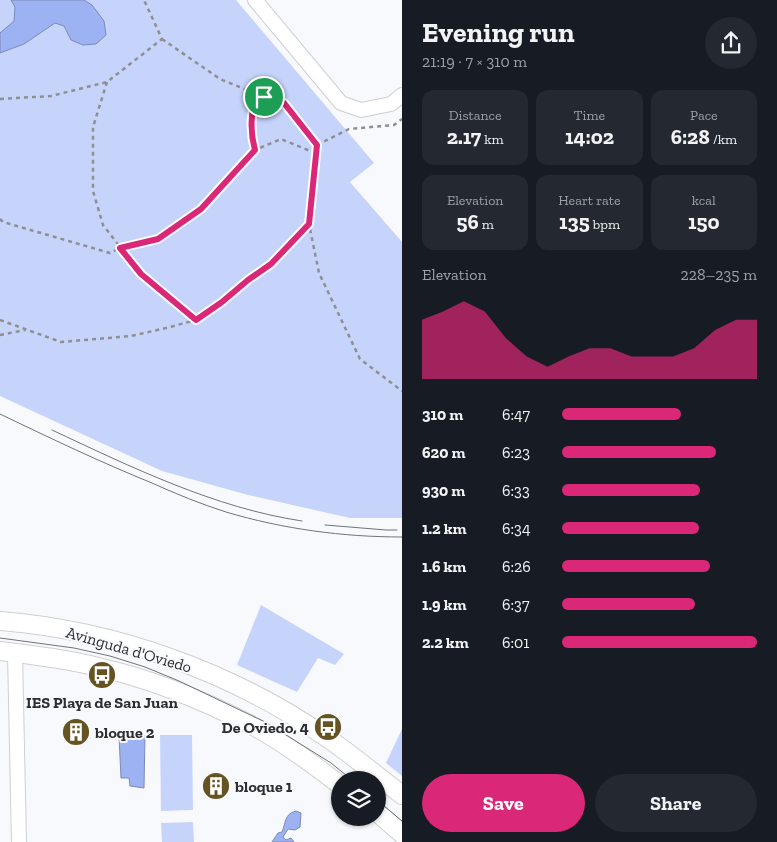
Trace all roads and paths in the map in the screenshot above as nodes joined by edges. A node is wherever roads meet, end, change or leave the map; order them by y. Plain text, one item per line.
1 (144, 0) edge
2 (255, 0) edge
3 (162, 39) junction
4 (107, 82) junction
5 (258, 94) junction
6 (402, 95) edge
7 (0, 99) edge
8 (402, 119) edge
9 (317, 145) junction
10 (255, 150) junction
11 (315, 153) junction
12 (0, 220) edge
13 (309, 224) junction
14 (120, 248) junction
15 (0, 320) edge
16 (196, 320) junction
17 (27, 330) junction
18 (0, 335) edge
19 (402, 391) edge
20 (0, 621) edge
21 (8, 652) edge
22 (331, 778) edge
23 (402, 795) edge
24 (386, 820) edge
25 (402, 834) edge
26 (19, 842) edge

1 - 3 path
2 - 6 street
3 - 4 path
3 - 5 path
4 - 7 path
4 - 14 path
5 - 9 path
5 - 10 path
8 - 9 path
9 - 11 path
10 - 11 path
10 - 14 path
11 - 13 path
12 - 14 path
13 - 16 path
13 - 19 path
14 - 16 path
15 - 17 path
16 - 17 path
17 - 18 path
20 - 23 street, Avinguda d'Oviedo
21 - 22 street, Avinguda d'Oviedo
21 - 26 street
24 - 25 street

